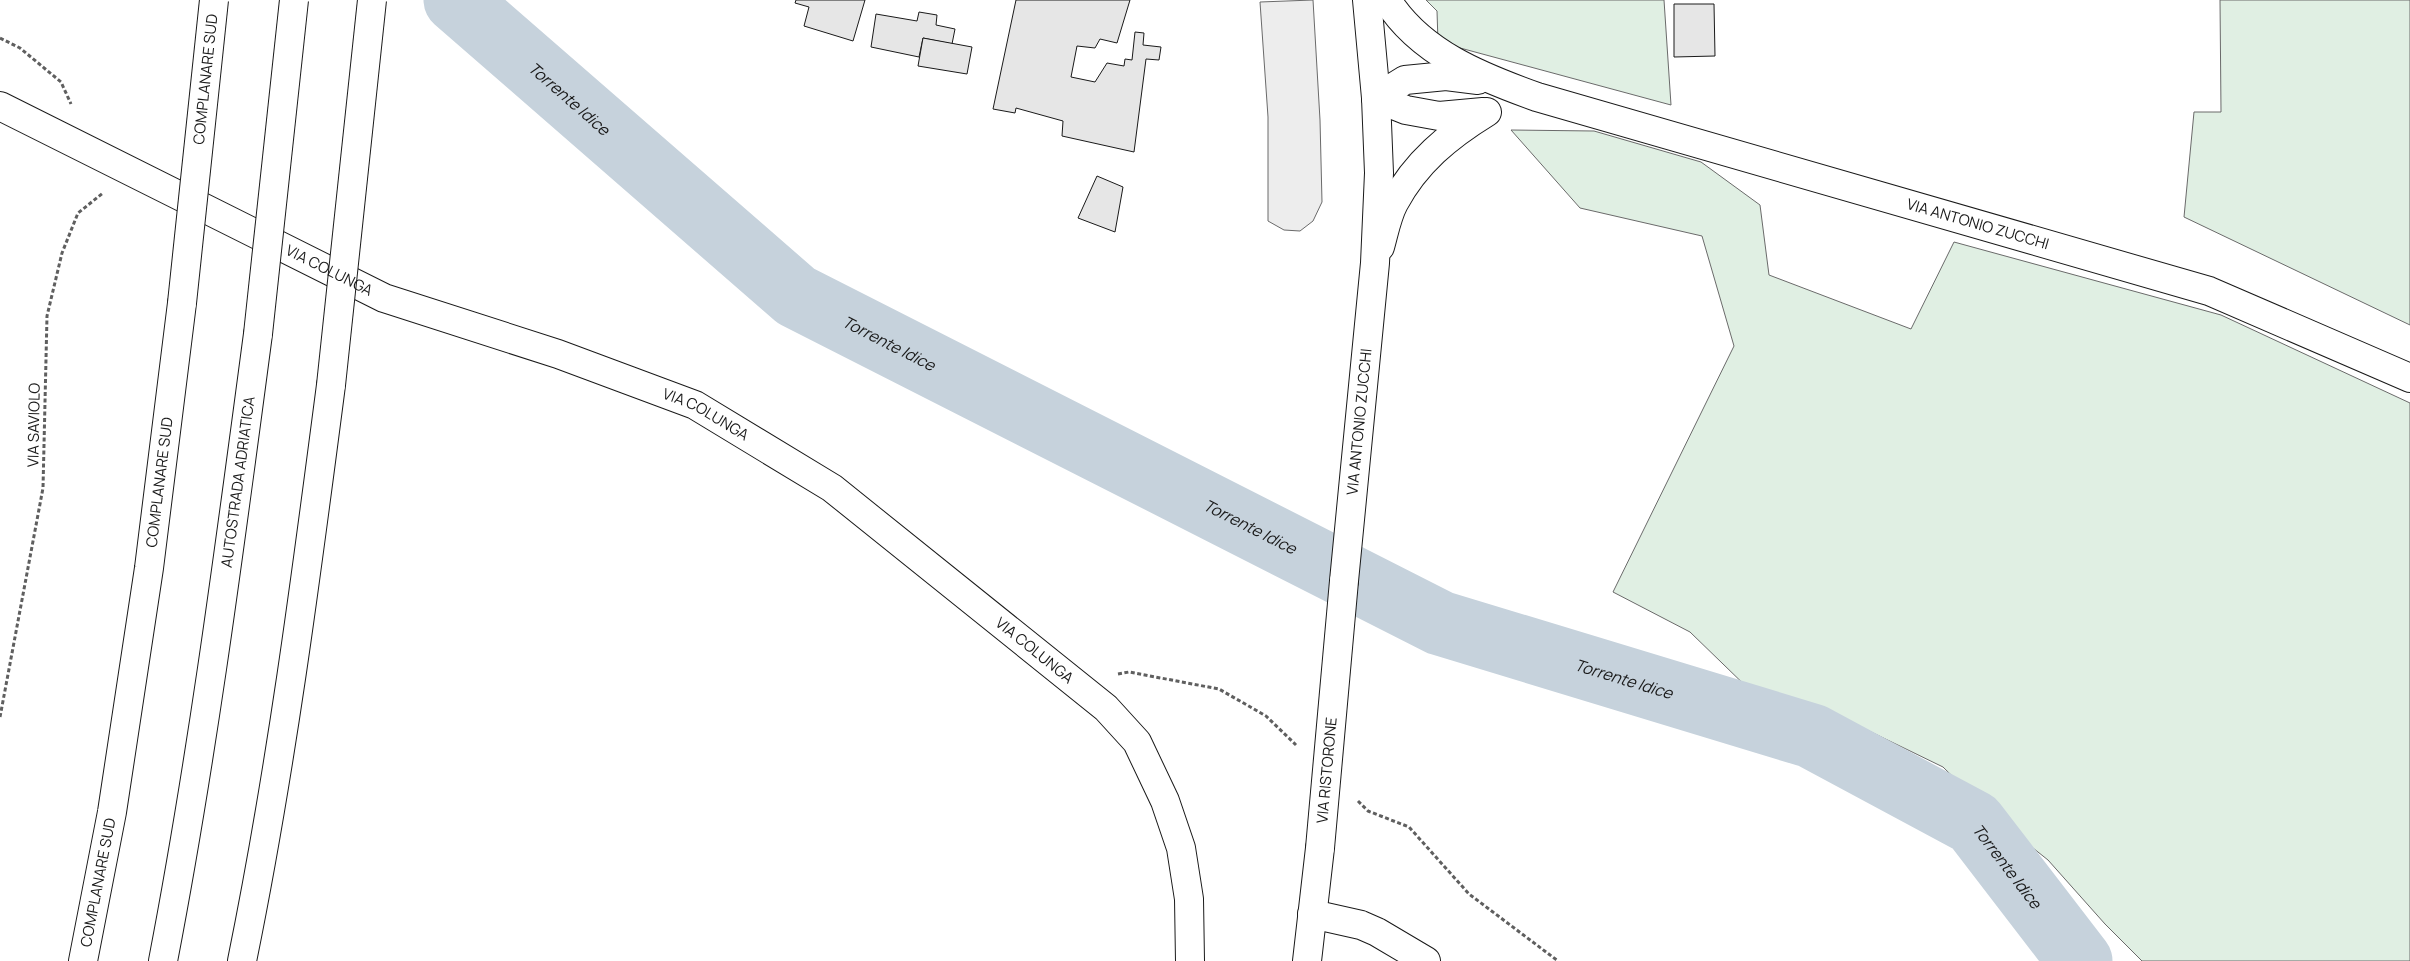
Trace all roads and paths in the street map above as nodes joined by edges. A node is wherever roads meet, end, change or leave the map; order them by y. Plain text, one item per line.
1 (214, 0) edge
2 (294, 0) edge
3 (372, 0) edge
4 (1367, 0) edge
5 (1387, 0) edge
6 (0, 38) edge
7 (1497, 83) junction
8 (1537, 97) junction
9 (1376, 98) junction
10 (0, 106) edge
11 (1487, 112) junction
12 (68, 140) junction
13 (148, 180) junction
14 (1374, 272) junction
15 (2410, 378) edge
16 (1344, 580) joint
17 (0, 717) edge
18 (1312, 914) junction
19 (83, 961) edge
20 (163, 961) edge
21 (242, 961) edge
22 (1190, 961) edge
23 (1307, 961) edge
24 (1426, 961) edge

1 - 19 main road, COMPLANARE SUD, bridge
2 - 20 main road, AUTOSTRADA ADRIATICA, bridge
3 - 21 main road, bridge
4 - 9 main road, VIA ANTONIO ZUCCHI
5 - 7 main road, VIA ANTONIO ZUCCHI
6 - 12 path
7 - 8 main road, VIA ANTONIO ZUCCHI
7 - 9 main road, VIA ANTONIO ZUCCHI
8 - 11 main road, VIA ANTONIO ZUCCHI
8 - 15 main road, VIA ANTONIO ZUCCHI
9 - 11 main road, VIA ANTONIO ZUCCHI
9 - 14 main road, VIA ANTONIO ZUCCHI
10 - 12 main road, VIA COLUNGA
11 - 14 main road, VIA ANTONIO ZUCCHI
12 - 13 main road, VIA COLUNGA
13 - 17 path, VIA SAVIOLO
13 - 22 main road, VIA COLUNGA
14 - 16 main road, VIA ANTONIO ZUCCHI
16 - 18 main road, VIA RISTORONE, bridge
18 - 23 main road, VIA RISTORONE
18 - 24 main road

